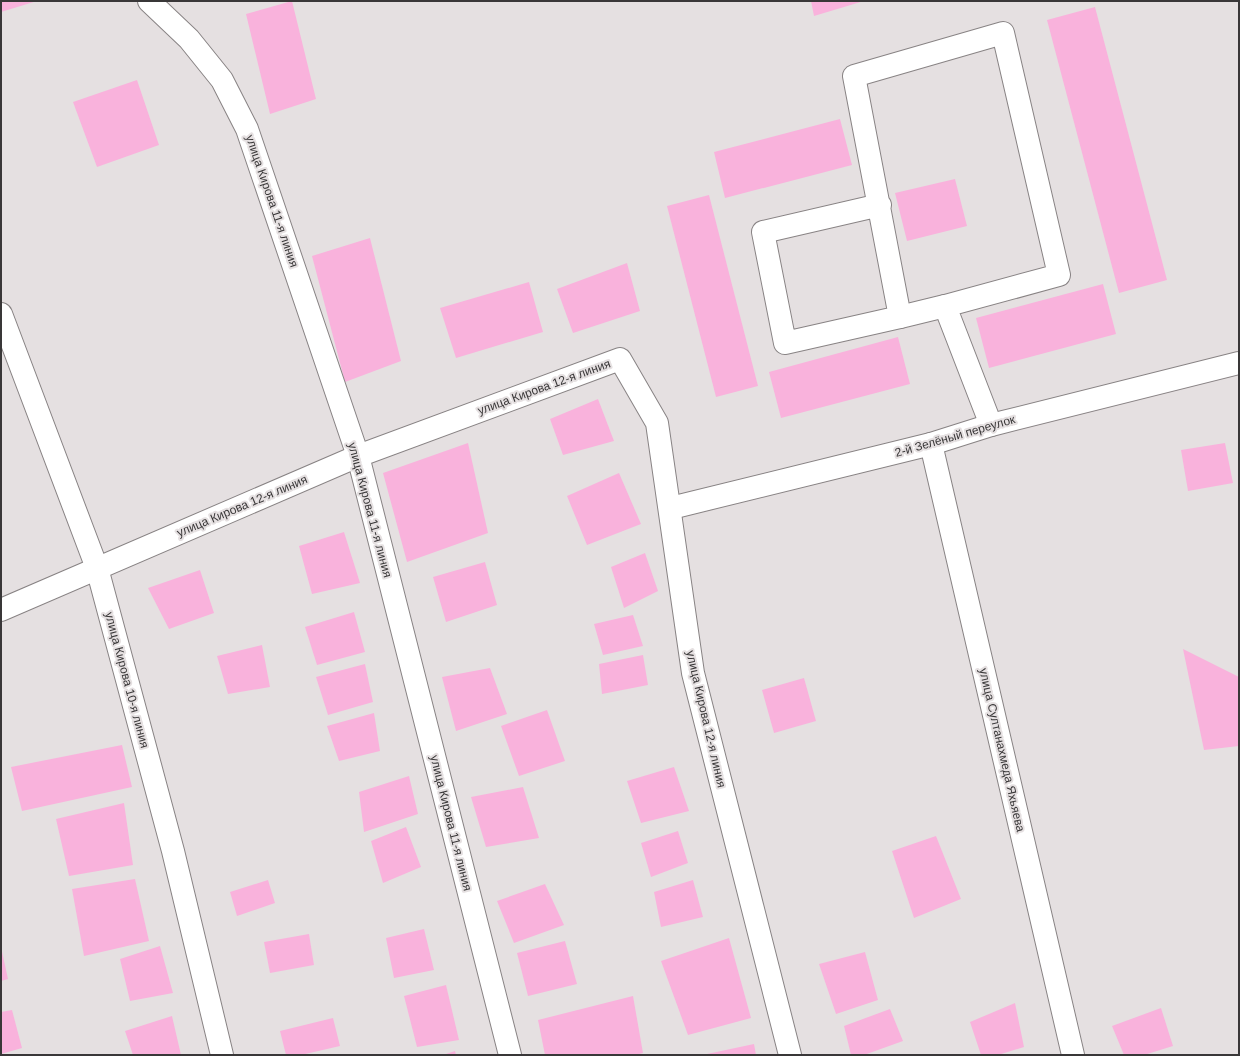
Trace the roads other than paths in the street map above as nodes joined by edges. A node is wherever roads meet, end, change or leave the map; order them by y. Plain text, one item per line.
1 (149, 1) edge
2 (880, 205) junction
3 (945, 306) junction
4 (1, 314) edge
5 (900, 317) junction
6 (1239, 363) edge
7 (991, 425) junction
8 (931, 444) junction
9 (358, 456) junction
10 (670, 508) junction
11 (97, 568) junction
12 (1, 610) edge
13 (222, 1055) edge
14 (510, 1055) edge
15 (790, 1055) edge
16 (1073, 1055) edge

1 - 9 street, улица Кирова 11-я линия
2 - 3 street
2 - 5 street
2 - 5 street
3 - 5 street
3 - 7 street
4 - 11 street, улица Кирова 10-я линия
6 - 7 street, 2-й Зелёный переулок
7 - 8 street, 2-й Зелёный переулок
8 - 10 street, 2-й Зелёный переулок
8 - 16 street, улица Султанахмеда Яхьяева
9 - 10 street, улица Кирова 12-я линия
9 - 11 street, улица Кирова 12-я линия
9 - 14 street, улица Кирова 11-я линия
10 - 15 street, улица Кирова 12-я линия
11 - 12 street, улица Кирова 12-я линия
11 - 13 street, улица Кирова 10-я линия

